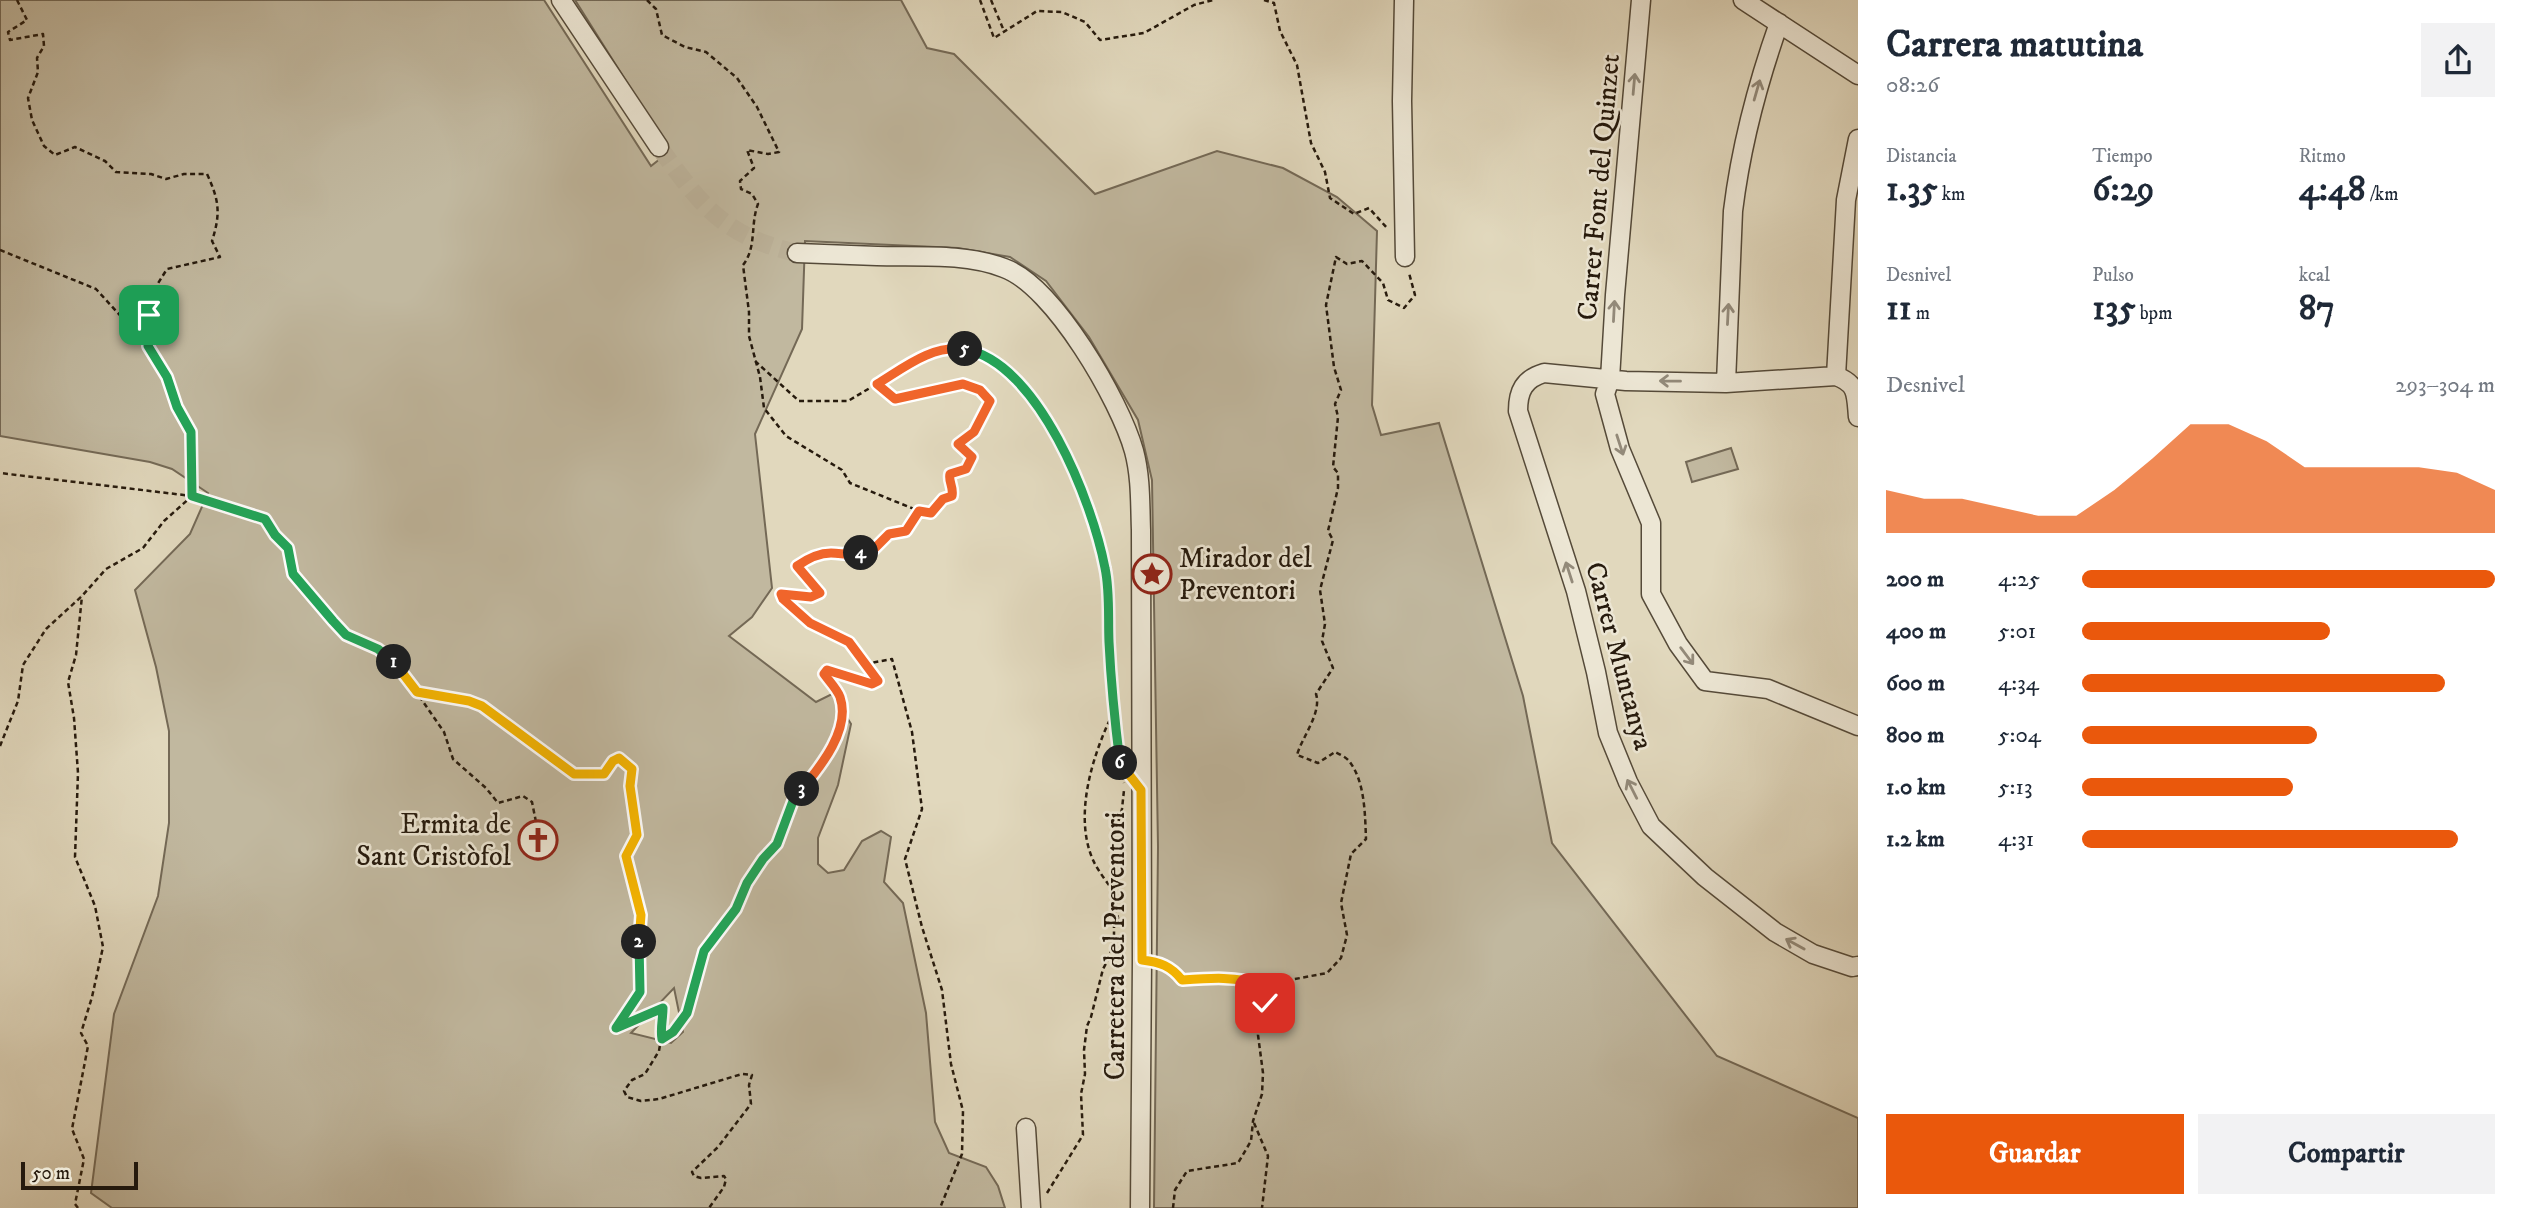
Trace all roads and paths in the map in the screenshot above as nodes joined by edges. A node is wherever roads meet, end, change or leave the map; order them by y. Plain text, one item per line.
1 (17, 0) edge
2 (561, 0) edge
3 (647, 0) edge
4 (980, 0) edge
5 (991, 0) edge
6 (1213, 0) edge
7 (1264, 0) edge
8 (1404, 0) edge
9 (1641, 0) edge
10 (1743, 0) edge
11 (653, 2) edge
12 (1779, 23) junction
13 (1004, 31) junction
14 (1858, 75) edge
15 (1858, 139) edge
16 (659, 147) tunnel mouth
17 (0, 250) edge
18 (1405, 250) junction
19 (797, 253) tunnel mouth
20 (148, 346) junction
21 (755, 361) junction
22 (1843, 378) junction
23 (1610, 379) junction
24 (1726, 383) junction
25 (877, 384) junction
26 (1858, 417) edge
27 (0, 473) edge
28 (192, 496) junction
29 (919, 511) junction
30 (82, 596) junction
31 (865, 664) junction
32 (417, 692) junction
33 (1114, 712) junction
34 (1858, 726) edge
35 (0, 746) edge
36 (1120, 763) junction
37 (1141, 790) junction
38 (536, 822) dead end
39 (1115, 894) junction
40 (1142, 960) junction
41 (1858, 966) edge
42 (1263, 985) junction
43 (662, 1039) junction
44 (1253, 1121) junction
45 (1026, 1128) dead end
46 (1037, 1202) edge
47 (78, 1208) edge
48 (709, 1208) edge
49 (940, 1208) edge
50 (1140, 1208) edge
51 (1173, 1208) edge
52 (1262, 1208) edge

1 - 20 path
2 - 16 street
3 - 11 path
4 - 13 path
5 - 13 path
6 - 13 path
7 - 18 path
8 - 18 street
23 -> 9 street, Carrer Font del Quinzet
10 - 12 street
11 - 21 path
12 - 14 street
24 -> 12 street
15 - 22 street
17 - 20 path
18 - 42 path
19 - 37 street, Carretera del Preventori
20 - 28 path
21 - 25 path
21 - 29 path
22 - 24 street
22 - 26 street
24 -> 23 street
23 -> 34 street, Carrer Font del Quinzet
41 -> 23 street, Carrer Muntanya
25 - 29 path
25 - 33 path
27 - 28 path
28 - 30 path
28 - 32 path
29 - 31 path
30 - 35 path
30 - 47 path
31 - 43 path
31 - 49 path
32 - 38 path
32 - 43 path
33 - 36 path
33 - 39 path
36 - 37 path
36 - 39 path
37 - 40 street, Carretera del Preventori
39 - 46 path
40 - 42 path
40 - 50 street, Carretera del Preventori
42 - 44 path
43 - 48 path
44 - 51 path
44 - 52 path
45 - 46 street

